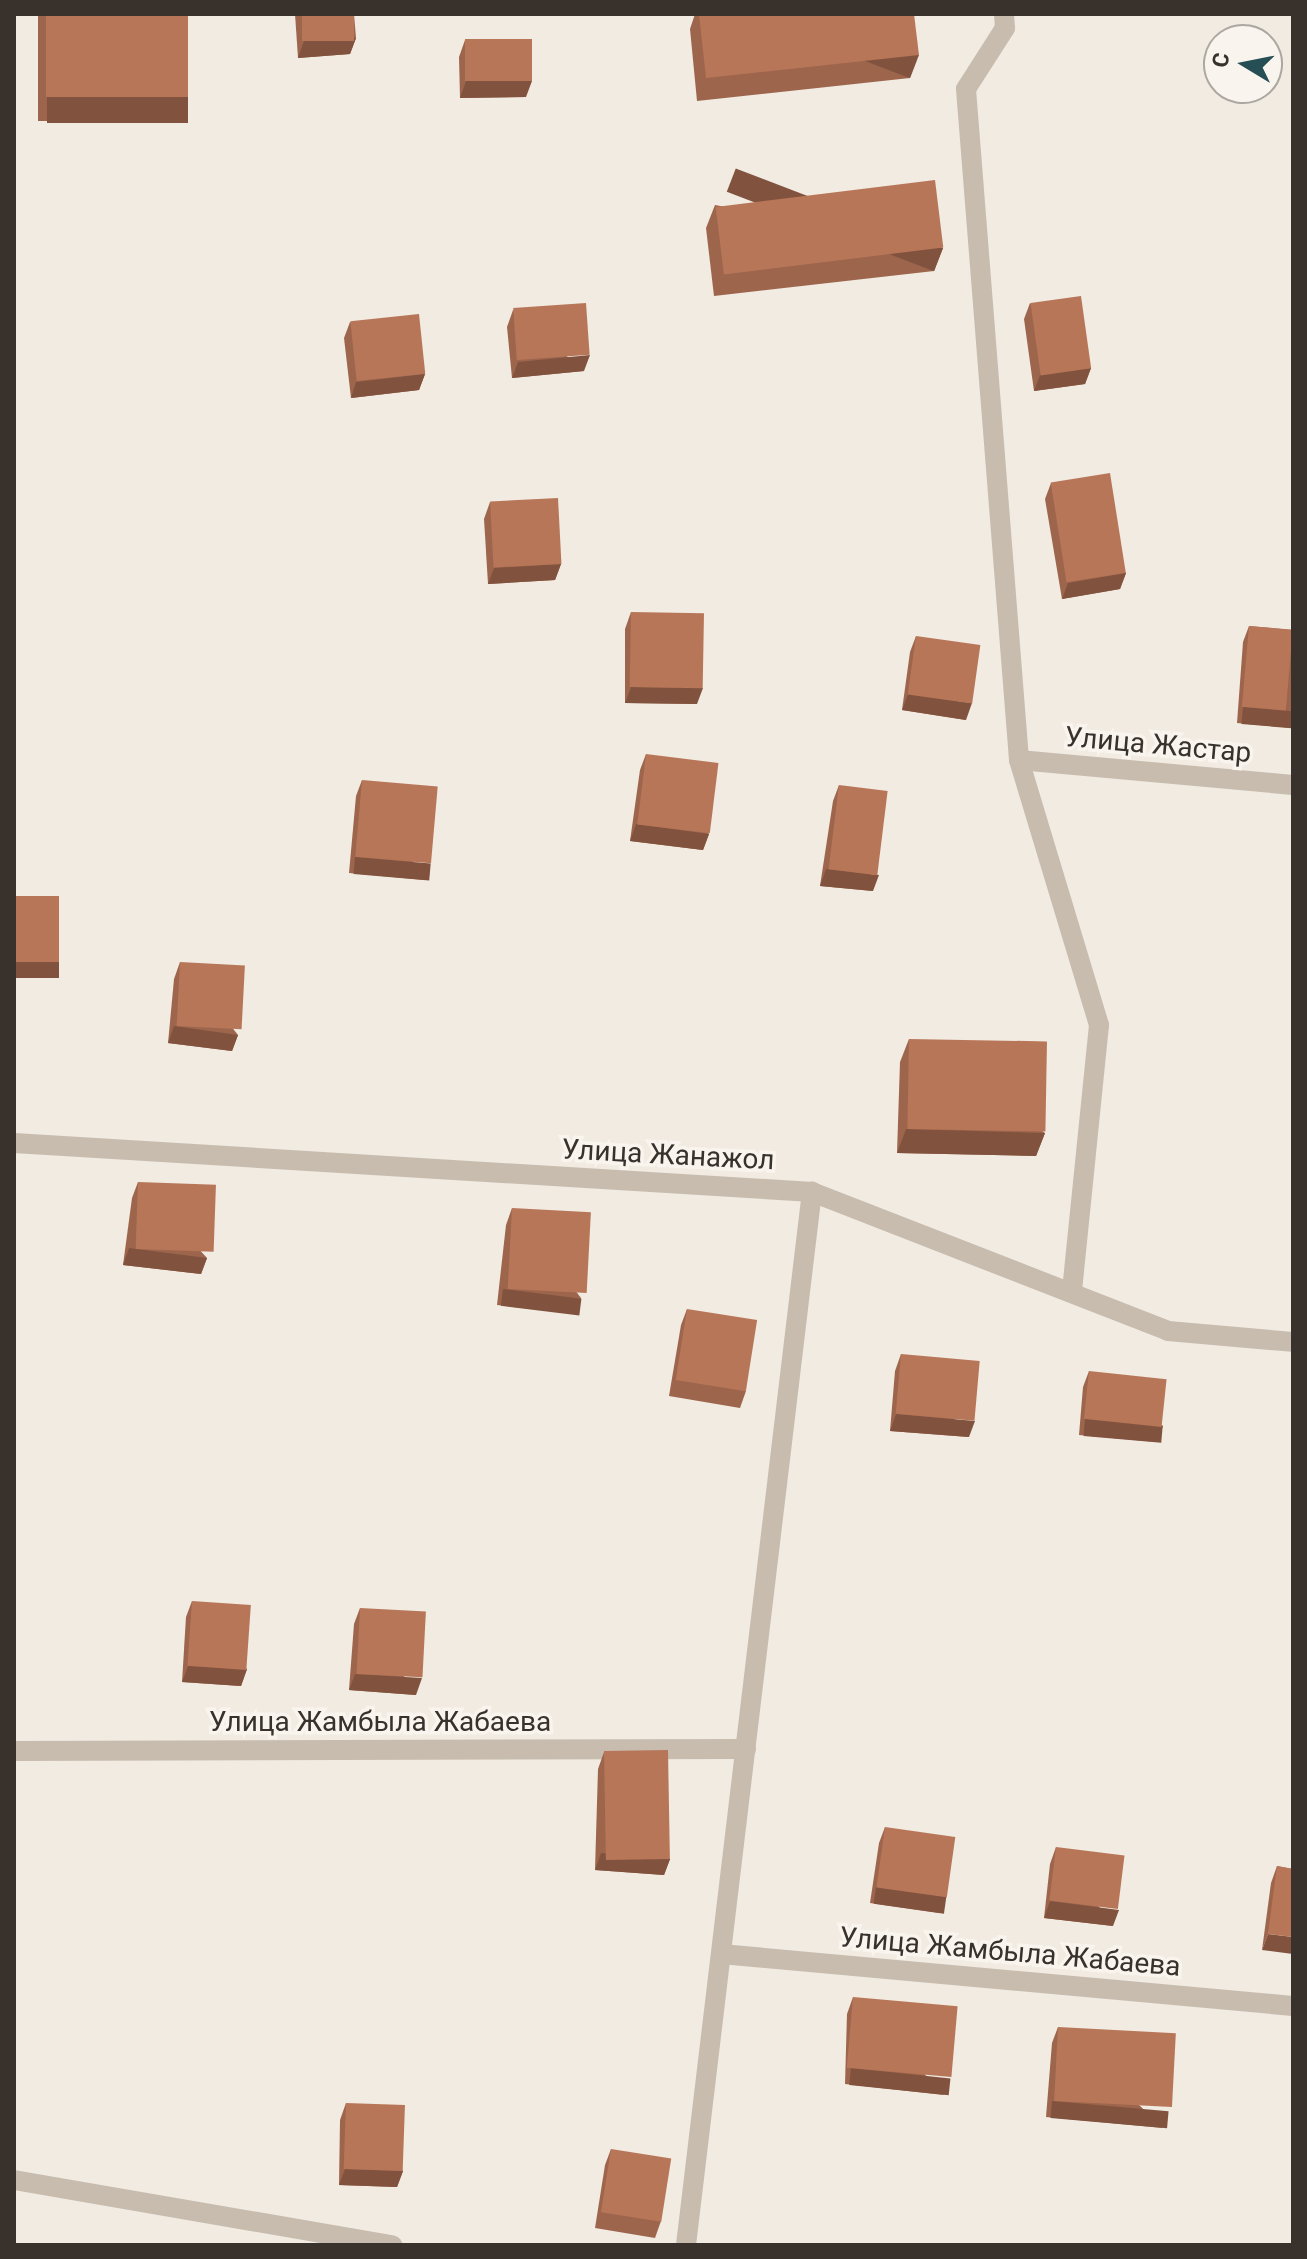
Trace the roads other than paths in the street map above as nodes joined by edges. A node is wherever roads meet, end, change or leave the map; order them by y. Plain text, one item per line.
1 (1004, 14) edge
2 (1019, 760) junction
3 (1293, 785) edge
4 (14, 1143) edge
5 (812, 1192) junction
6 (1072, 1293) junction
7 (1293, 1342) edge
8 (746, 1749) junction
9 (14, 1751) edge
10 (721, 1954) junction
11 (1293, 2006) edge
12 (14, 2180) edge
13 (392, 2245) edge
14 (686, 2245) edge

1 - 2 street
2 - 3 street, Улица Жастар
2 - 6 street
4 - 5 street, Улица Жанажол
5 - 6 street, Улица Жанажол
5 - 8 street
6 - 7 street, Улица Жанажол
8 - 9 street, Улица Жамбыла Жабаева
8 - 10 street
10 - 11 street, Улица Жамбыла Жабаева
10 - 14 street
12 - 13 street

